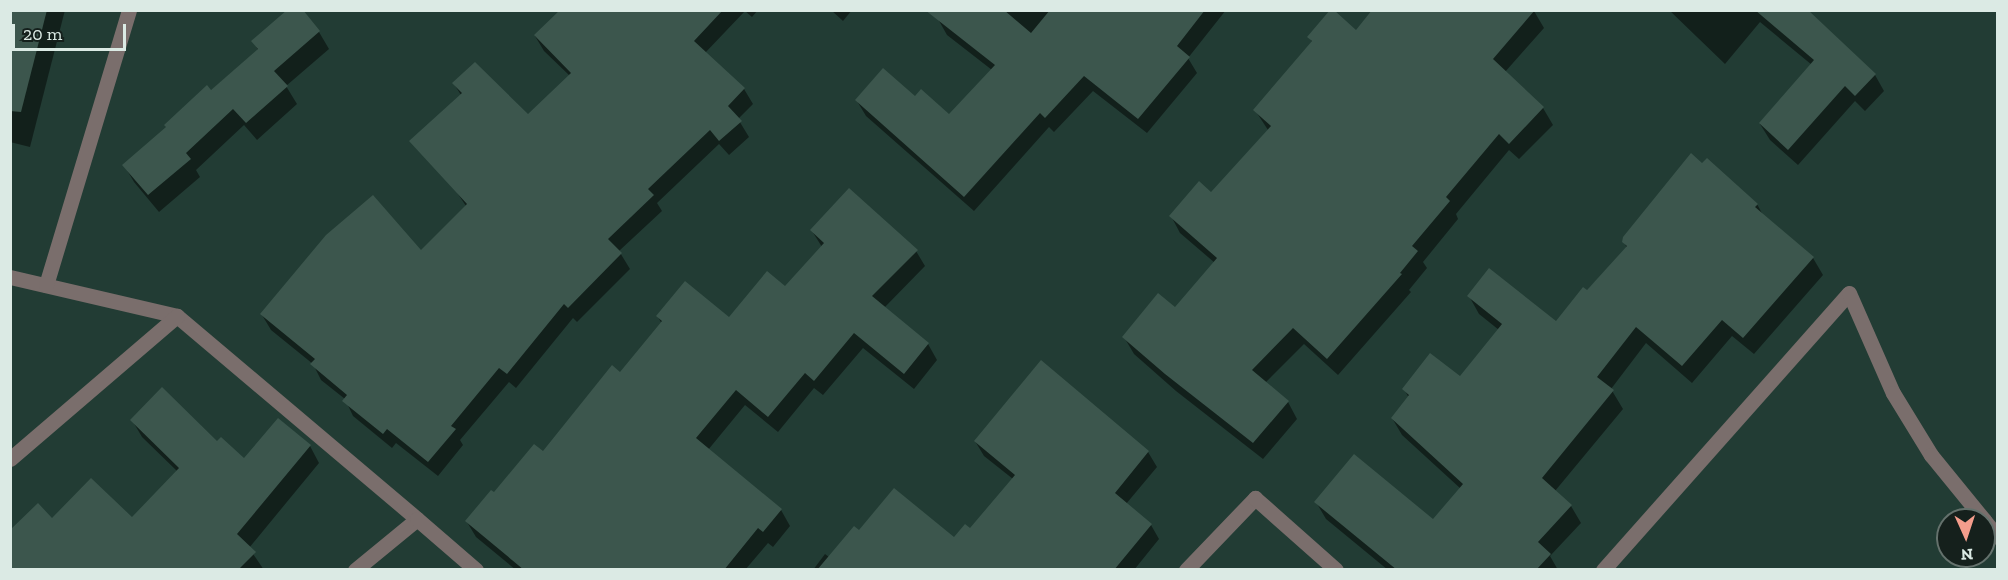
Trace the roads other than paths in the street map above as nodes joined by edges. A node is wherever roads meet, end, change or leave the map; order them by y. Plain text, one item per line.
1 (129, 10) edge
2 (10, 277) edge
3 (46, 285) junction
4 (177, 316) junction
5 (10, 459) edge
6 (1974, 508) edge
7 (417, 519) junction
8 (355, 570) edge
9 (476, 570) edge
10 (1186, 570) edge
11 (1336, 570) edge
12 (1603, 570) edge

1 - 3 street
2 - 3 street
3 - 4 street
4 - 5 street
4 - 7 street
6 - 12 street
7 - 8 street
7 - 9 street
10 - 11 street

